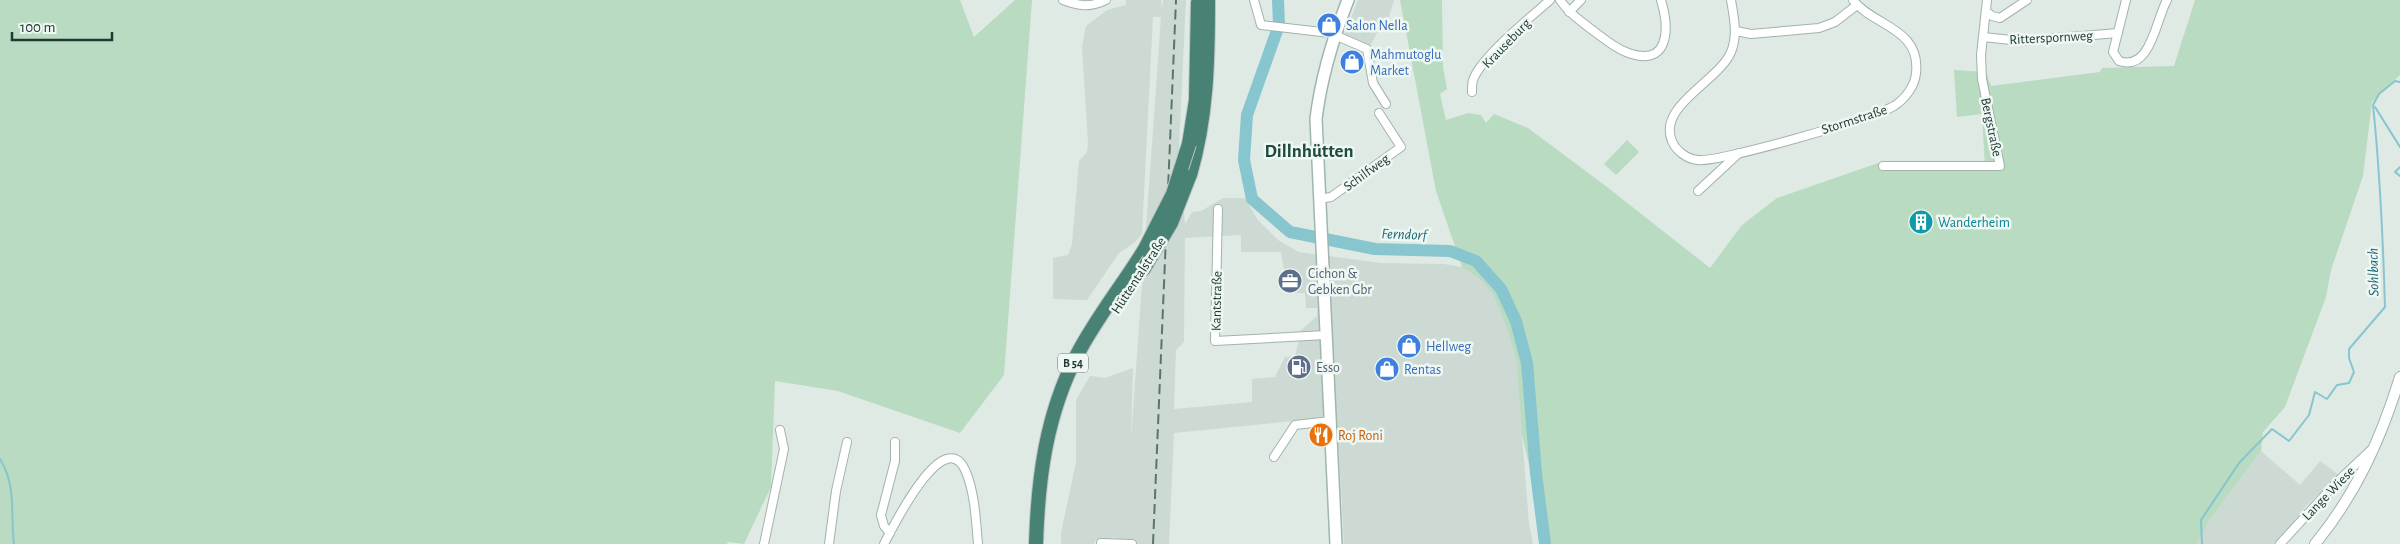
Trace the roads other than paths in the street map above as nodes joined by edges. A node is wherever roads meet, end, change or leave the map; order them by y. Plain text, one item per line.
1 (1063, 0) edge
2 (1106, 0) edge
3 (1198, 0) edge
4 (1208, 0) edge
5 (1254, 0) edge
6 (1348, 0) edge
7 (1550, 0) edge
8 (1560, 0) edge
9 (1581, 0) edge
10 (1661, 0) edge
11 (1731, 0) edge
12 (1987, 0) edge
13 (2027, 0) edge
14 (2126, 0) edge
15 (2167, 0) edge
16 (1855, 2) edge
17 (1986, 11) junction
18 (1569, 12) junction
19 (1736, 31) junction
20 (2118, 33) junction
21 (1336, 36) junction
22 (1983, 37) junction
23 (1472, 92) dead end
24 (1386, 104) dead end
25 (1379, 113) dead end
26 (1739, 153) junction
27 (1883, 166) dead end
28 (1698, 191) dead end
29 (1320, 199) junction
30 (1218, 210) dead end
31 (1326, 335) junction
32 (2400, 377) edge
33 (1330, 421) junction
34 (780, 430) dead end
35 (847, 442) dead end
36 (895, 442) dead end
37 (2378, 443) junction
38 (1274, 457) dead end
39 (890, 533) junction
40 (1101, 543) dead end
41 (764, 544) edge
42 (829, 544) edge
43 (884, 544) edge
44 (978, 544) edge
45 (1036, 544) edge
46 (1045, 544) edge
47 (1132, 544) edge
48 (1336, 544) edge
49 (2280, 544) edge
50 (2315, 544) edge

1 - 2 street
3 - 45 highway, Hüttentalstraße / B 54, bridge
4 - 46 highway, Hüttentalstraße / B 54, bridge
5 - 21 street
6 - 21 main road
7 - 23 street, Krauseburg
8 - 18 street
9 - 18 street
10 - 18 street
11 - 19 street, Stormstraße
12 - 17 street, Bergstraße
13 - 17 street
14 - 20 street
15 - 20 street
16 - 19 street, Stormstraße
16 - 26 street, Stormstraße
17 - 22 street, Bergstraße
19 - 26 street, Stormstraße
20 - 22 street, Ritterspornweg
21 - 24 street
21 - 29 main road
22 - 27 street, Bergstraße
25 - 29 street, Schilfweg
26 - 28 street, Stormstraße
29 - 31 main road
30 - 31 street, Kantstraße
31 - 33 main road
32 - 37 street
33 - 38 street
33 - 48 main road
34 - 41 street
35 - 42 street
36 - 39 street
37 - 49 street, Lange Wiese
37 - 50 street
39 - 43 street
39 - 44 street
40 - 47 street

